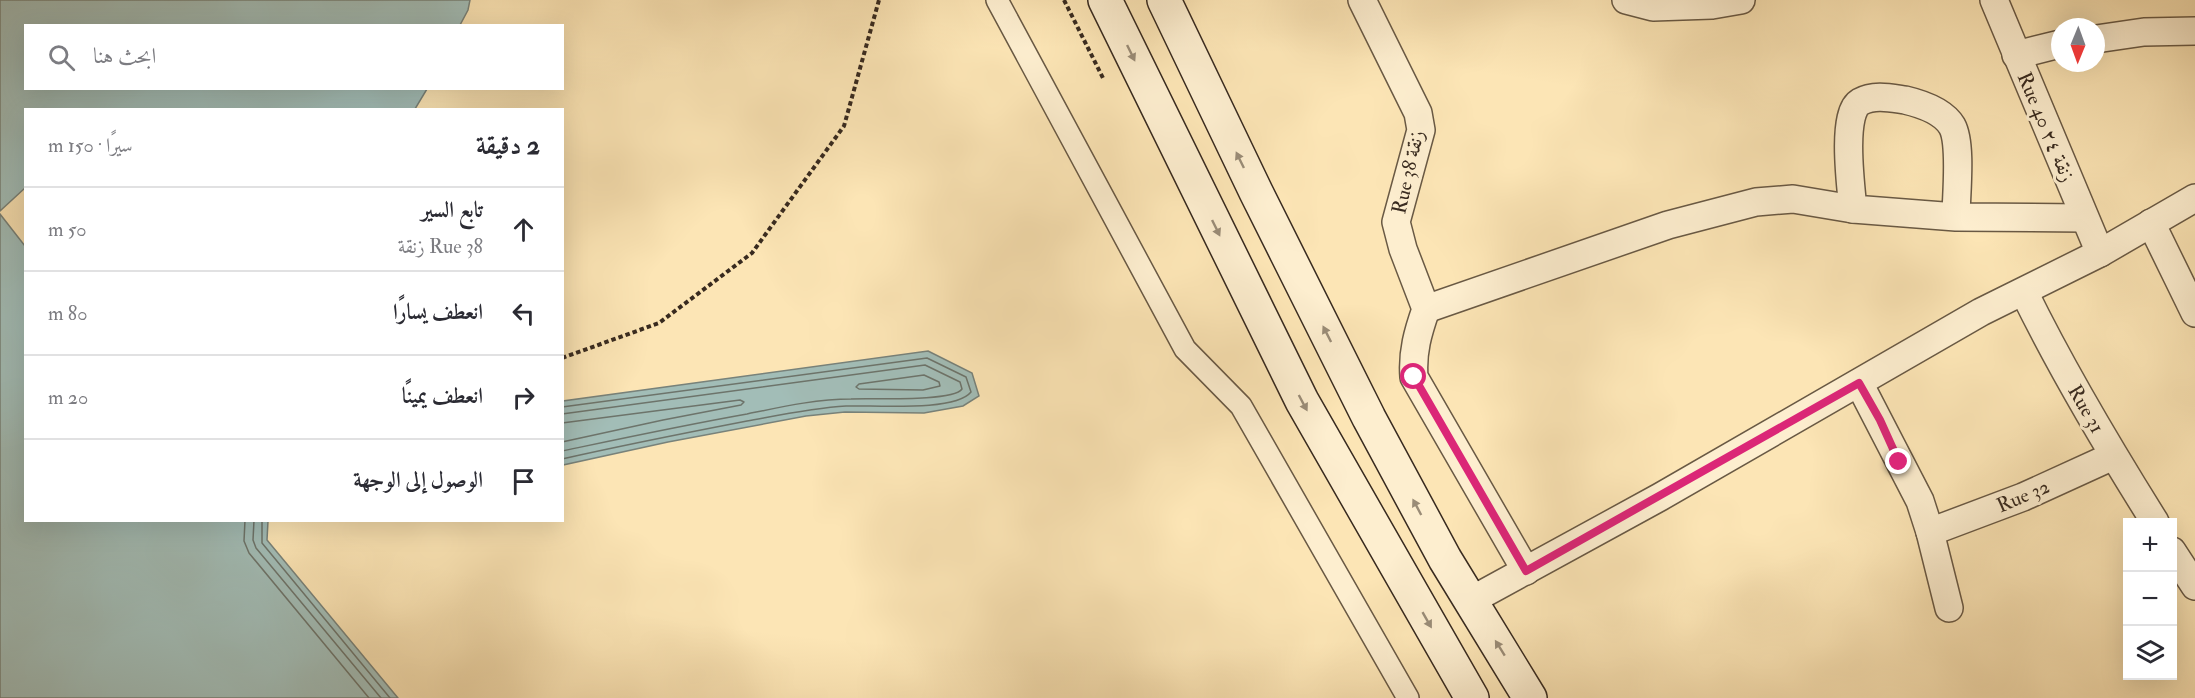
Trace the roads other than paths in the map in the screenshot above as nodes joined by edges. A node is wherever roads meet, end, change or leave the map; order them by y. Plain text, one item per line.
1 (997, 0) edge
2 (1105, 0) edge
3 (1164, 0) edge
4 (1362, 0) edge
5 (1626, 0) edge
6 (1741, 0) edge
7 (1994, 0) edge
8 (2195, 31) edge
9 (2105, 38) edge
10 (2051, 46) edge
11 (2016, 55) junction
12 (2195, 198) edge
13 (1853, 208) junction
14 (1956, 217) junction
15 (2084, 218) junction
16 (2151, 224) junction
17 (2100, 253) junction
18 (2024, 292) junction
19 (1426, 309) junction
20 (2195, 313) edge
21 (1859, 383) junction
22 (2113, 456) junction
23 (2152, 518) edge
24 (1930, 532) junction
25 (2177, 559) edge
26 (1526, 571) junction
27 (2195, 586) edge
28 (1470, 601) junction
29 (1949, 608) dead end
30 (1408, 698) edge
31 (1472, 698) edge
32 (1530, 698) edge

1 - 30 street
2 -> 31 main road
28 -> 3 main road
4 - 19 street, Rue 38 زنقة
5 - 6 street
7 - 11 street, Rue 40 زنقة ٢٤
8 - 9 street
10 - 11 street
11 - 15 street, Rue 40 زنقة ٢٤
12 - 16 street
13 - 14 street
13 - 14 street
13 - 19 street
14 - 15 street
15 - 17 street, Rue 40 زنقة ٢٤
16 - 17 street
16 - 20 street
17 - 18 street
18 - 21 street
18 - 22 street, Rue 31
19 - 26 street
21 - 24 street
21 - 26 street
22 - 23 street, Rue 31
22 - 24 street, Rue 32
24 - 29 street
25 - 27 street
26 - 28 street
32 -> 28 main road

